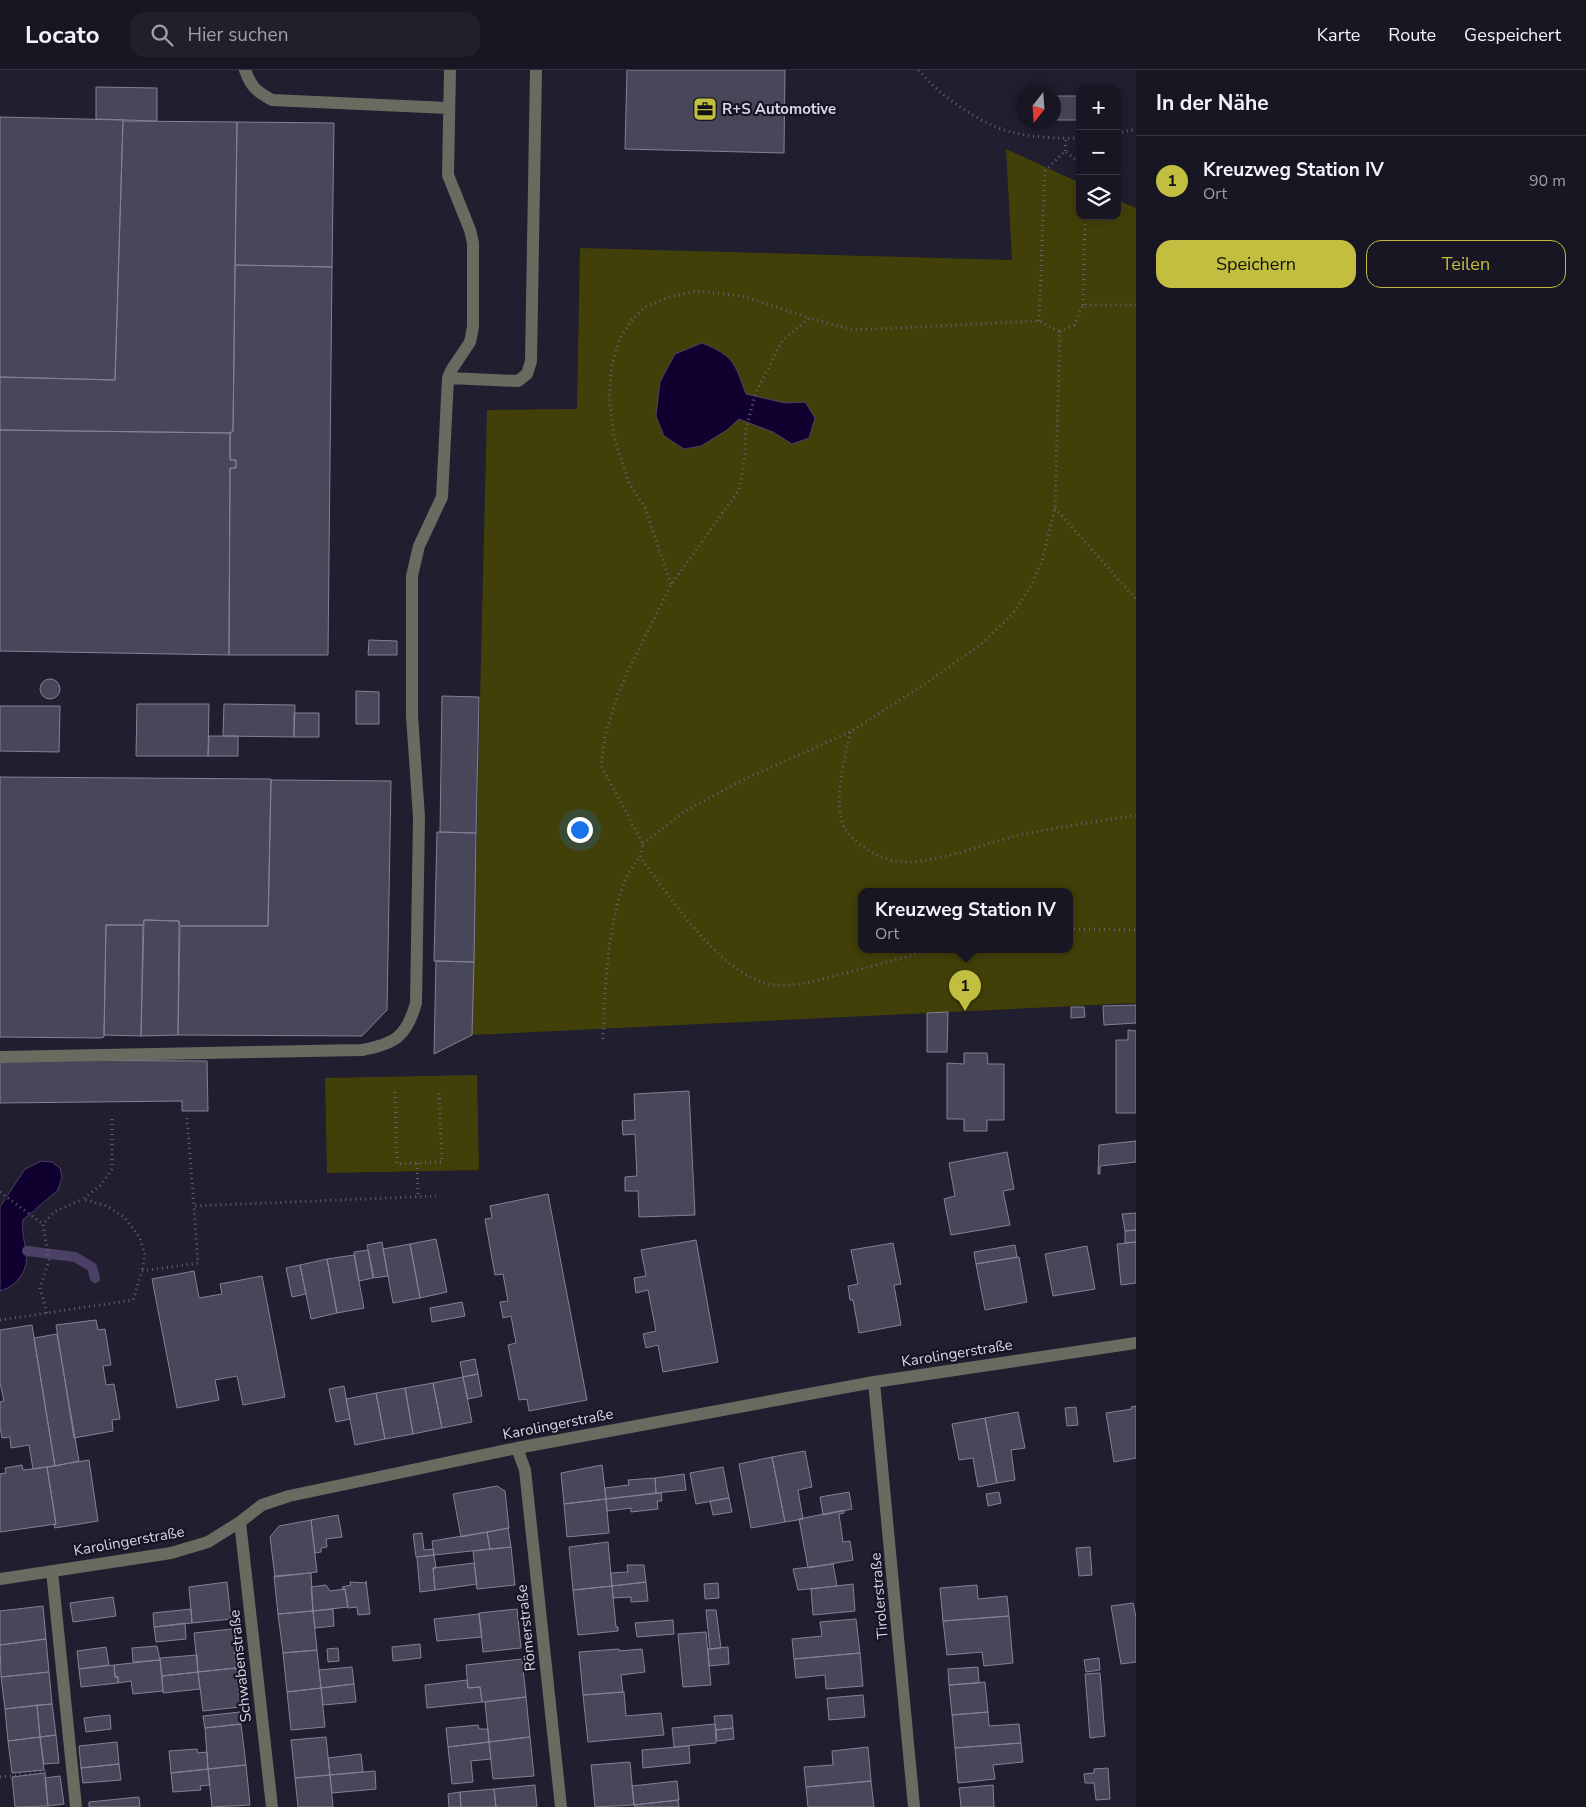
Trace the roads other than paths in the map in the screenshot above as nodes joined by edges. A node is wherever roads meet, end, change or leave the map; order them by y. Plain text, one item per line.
1 (245, 70) edge
2 (450, 70) edge
3 (536, 70) edge
4 (448, 108) junction
5 (448, 378) junction
6 (0, 1057) edge
7 (1136, 1343) edge
8 (874, 1382) junction
9 (517, 1448) junction
10 (240, 1522) junction
11 (52, 1571) junction
12 (0, 1579) edge
13 (76, 1807) edge
14 (272, 1807) edge
15 (561, 1807) edge
16 (914, 1807) edge

1 - 4 street
2 - 4 street
3 - 5 street
4 - 5 street
5 - 6 street
7 - 8 street, Karolingerstraße
8 - 9 street, Karolingerstraße
8 - 16 street, Tirolerstraße
9 - 10 street, Karolingerstraße
9 - 15 street, Römerstraße
10 - 11 street, Karolingerstraße
10 - 14 street, Schwabenstraße
11 - 12 street, Karolingerstraße
11 - 13 street

